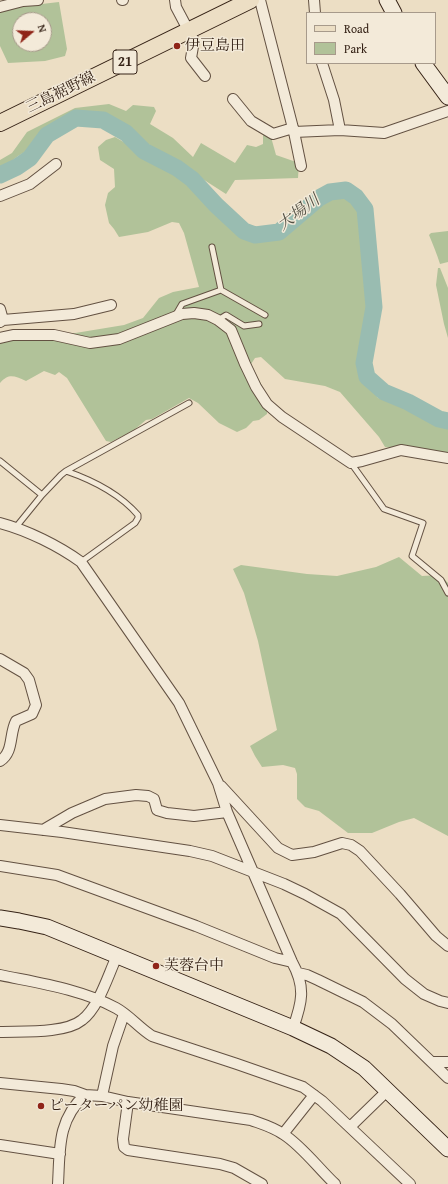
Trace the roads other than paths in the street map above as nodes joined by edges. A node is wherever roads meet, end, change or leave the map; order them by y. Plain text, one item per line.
1 (38, 0) edge
2 (175, 0) edge
3 (251, 0) edge
4 (260, 0) edge
5 (314, 0) edge
6 (386, 0) edge
7 (0, 7) edge
8 (315, 12) edge
9 (393, 12) edge
10 (189, 30) junction
11 (322, 64) edge
12 (424, 64) edge
13 (205, 76) dead end
14 (448, 97) edge
15 (233, 99) dead end
16 (448, 111) edge
17 (0, 123) edge
18 (294, 130) junction
19 (340, 130) junction
20 (56, 164) dead end
21 (301, 166) dead end
22 (0, 196) edge
23 (212, 247) dead end
24 (221, 290) junction
25 (111, 305) dead end
26 (0, 309) edge
27 (265, 315) dead end
28 (175, 316) junction
29 (218, 320) junction
30 (2, 321) edge
31 (259, 324) dead end
32 (0, 338) edge
33 (189, 403) dead end
34 (448, 458) edge
35 (0, 461) edge
36 (351, 463) junction
37 (66, 471) junction
38 (42, 496) junction
39 (0, 524) edge
40 (16, 527) junction
41 (81, 562) junction
42 (448, 593) edge
43 (0, 659) edge
44 (0, 761) edge
45 (218, 783) junction
46 (227, 812) junction
47 (0, 825) edge
48 (44, 830) junction
49 (0, 866) edge
50 (252, 871) junction
51 (0, 918) edge
52 (448, 946) edge
53 (117, 956) junction
54 (292, 962) junction
55 (298, 973) junction
56 (0, 975) edge
57 (98, 1000) junction
58 (448, 1003) edge
59 (124, 1014) junction
60 (293, 1028) junction
61 (0, 1032) edge
62 (432, 1062) junction
63 (448, 1062) edge
64 (448, 1078) edge
65 (0, 1083) edge
66 (388, 1090) junction
67 (314, 1095) junction
68 (85, 1096) junction
69 (102, 1096) junction
70 (128, 1102) junction
71 (350, 1127) junction
72 (283, 1134) junction
73 (0, 1145) edge
74 (448, 1149) edge
75 (60, 1154) junction
76 (58, 1184) edge
77 (262, 1184) edge
78 (335, 1184) edge
79 (410, 1184) edge

1 - 7 street
2 - 10 street
3 - 10 main road, 三島裾野線 / 21
4 - 18 street
5 - 8 street
6 - 9 street
10 - 13 street
10 - 17 main road, 三島裾野線 / 21
11 - 19 street
12 - 14 street
15 - 18 street
16 - 19 street
18 - 19 street
18 - 21 street
20 - 22 street
23 - 24 lane
24 - 27 lane
24 - 28 lane
25 - 30 street
26 - 30 street
28 - 29 street
28 - 32 street
29 - 31 lane
29 - 36 street
33 - 37 lane
34 - 36 street
35 - 38 lane
36 - 42 lane
37 - 38 lane
37 - 41 lane
38 - 40 lane
39 - 40 street
40 - 41 street
41 - 45 street
43 - 44 street
45 - 46 street
45 - 52 street
46 - 48 street
46 - 50 street
47 - 48 street
48 - 50 street
49 - 54 street
50 - 54 street
50 - 58 street
51 - 53 street
53 - 57 street
53 - 60 street
54 - 55 street
55 - 60 street
55 - 62 street
56 - 57 street
57 - 59 street
57 - 61 street
59 - 67 street
59 - 69 street
60 - 66 street
62 - 63 street
62 - 64 street
65 - 68 street
66 - 71 street
66 - 74 street
67 - 71 street
67 - 72 street
68 - 69 street
68 - 75 street
69 - 70 street
70 - 72 street
70 - 77 street
71 - 79 street
72 - 78 street
73 - 75 street
75 - 76 street

